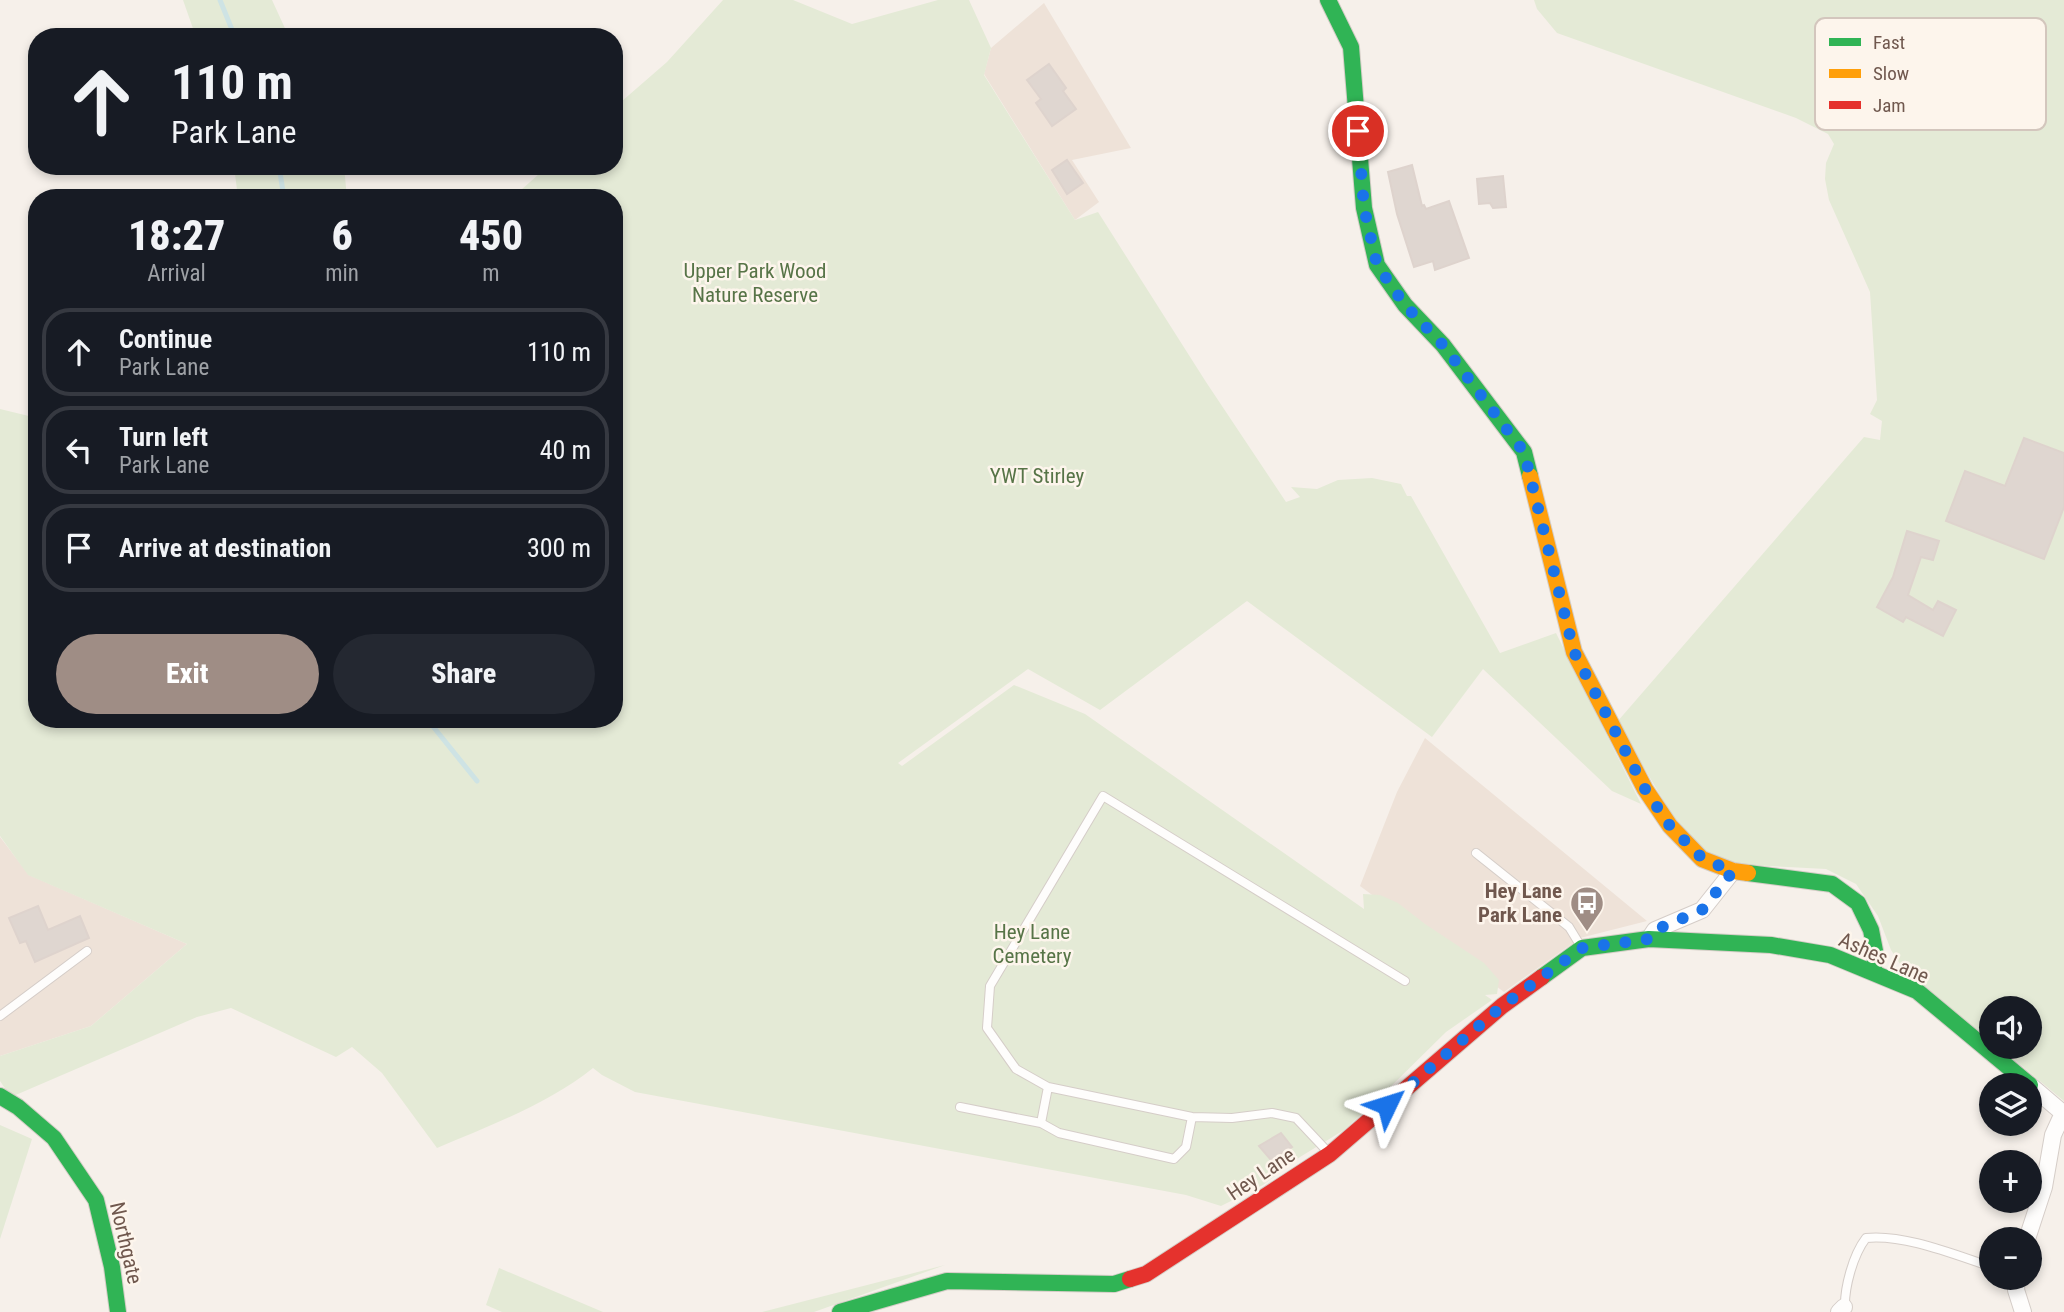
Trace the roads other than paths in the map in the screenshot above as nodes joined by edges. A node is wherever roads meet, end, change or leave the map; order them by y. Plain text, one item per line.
1 (1328, 0) edge
2 (1476, 853) dead end
3 (1733, 871) junction
4 (1649, 939) junction
5 (1582, 948) junction
6 (87, 951) dead end
7 (1873, 971) junction
8 (1405, 981) dead end
9 (0, 1016) edge
10 (2016, 1073) edge
11 (1048, 1087) junction
12 (2042, 1095) edge
13 (0, 1096) edge
14 (960, 1107) dead end
15 (2063, 1113) edge
16 (1192, 1116) junction
17 (1041, 1123) junction
18 (1330, 1154) junction
19 (2031, 1227) edge
20 (1979, 1264) edge
21 (2016, 1290) edge
22 (1843, 1310) edge
23 (118, 1312) edge
24 (840, 1312) edge
25 (2023, 1312) edge

1 - 3 street
2 - 5 lane
3 - 4 street
3 - 7 street
4 - 5 street, Hey Lane
4 - 7 street, Ashes Lane
5 - 18 street, Hey Lane
6 - 9 lane
7 - 10 street, Ashes Lane
8 - 11 lane
11 - 16 lane
11 - 17 lane
12 - 15 street, Ashes Lane
13 - 23 street, Northgate
14 - 17 lane
15 - 19 street
16 - 17 lane
16 - 18 lane
18 - 24 street, Hey Lane
20 - 22 lane
21 - 25 street

